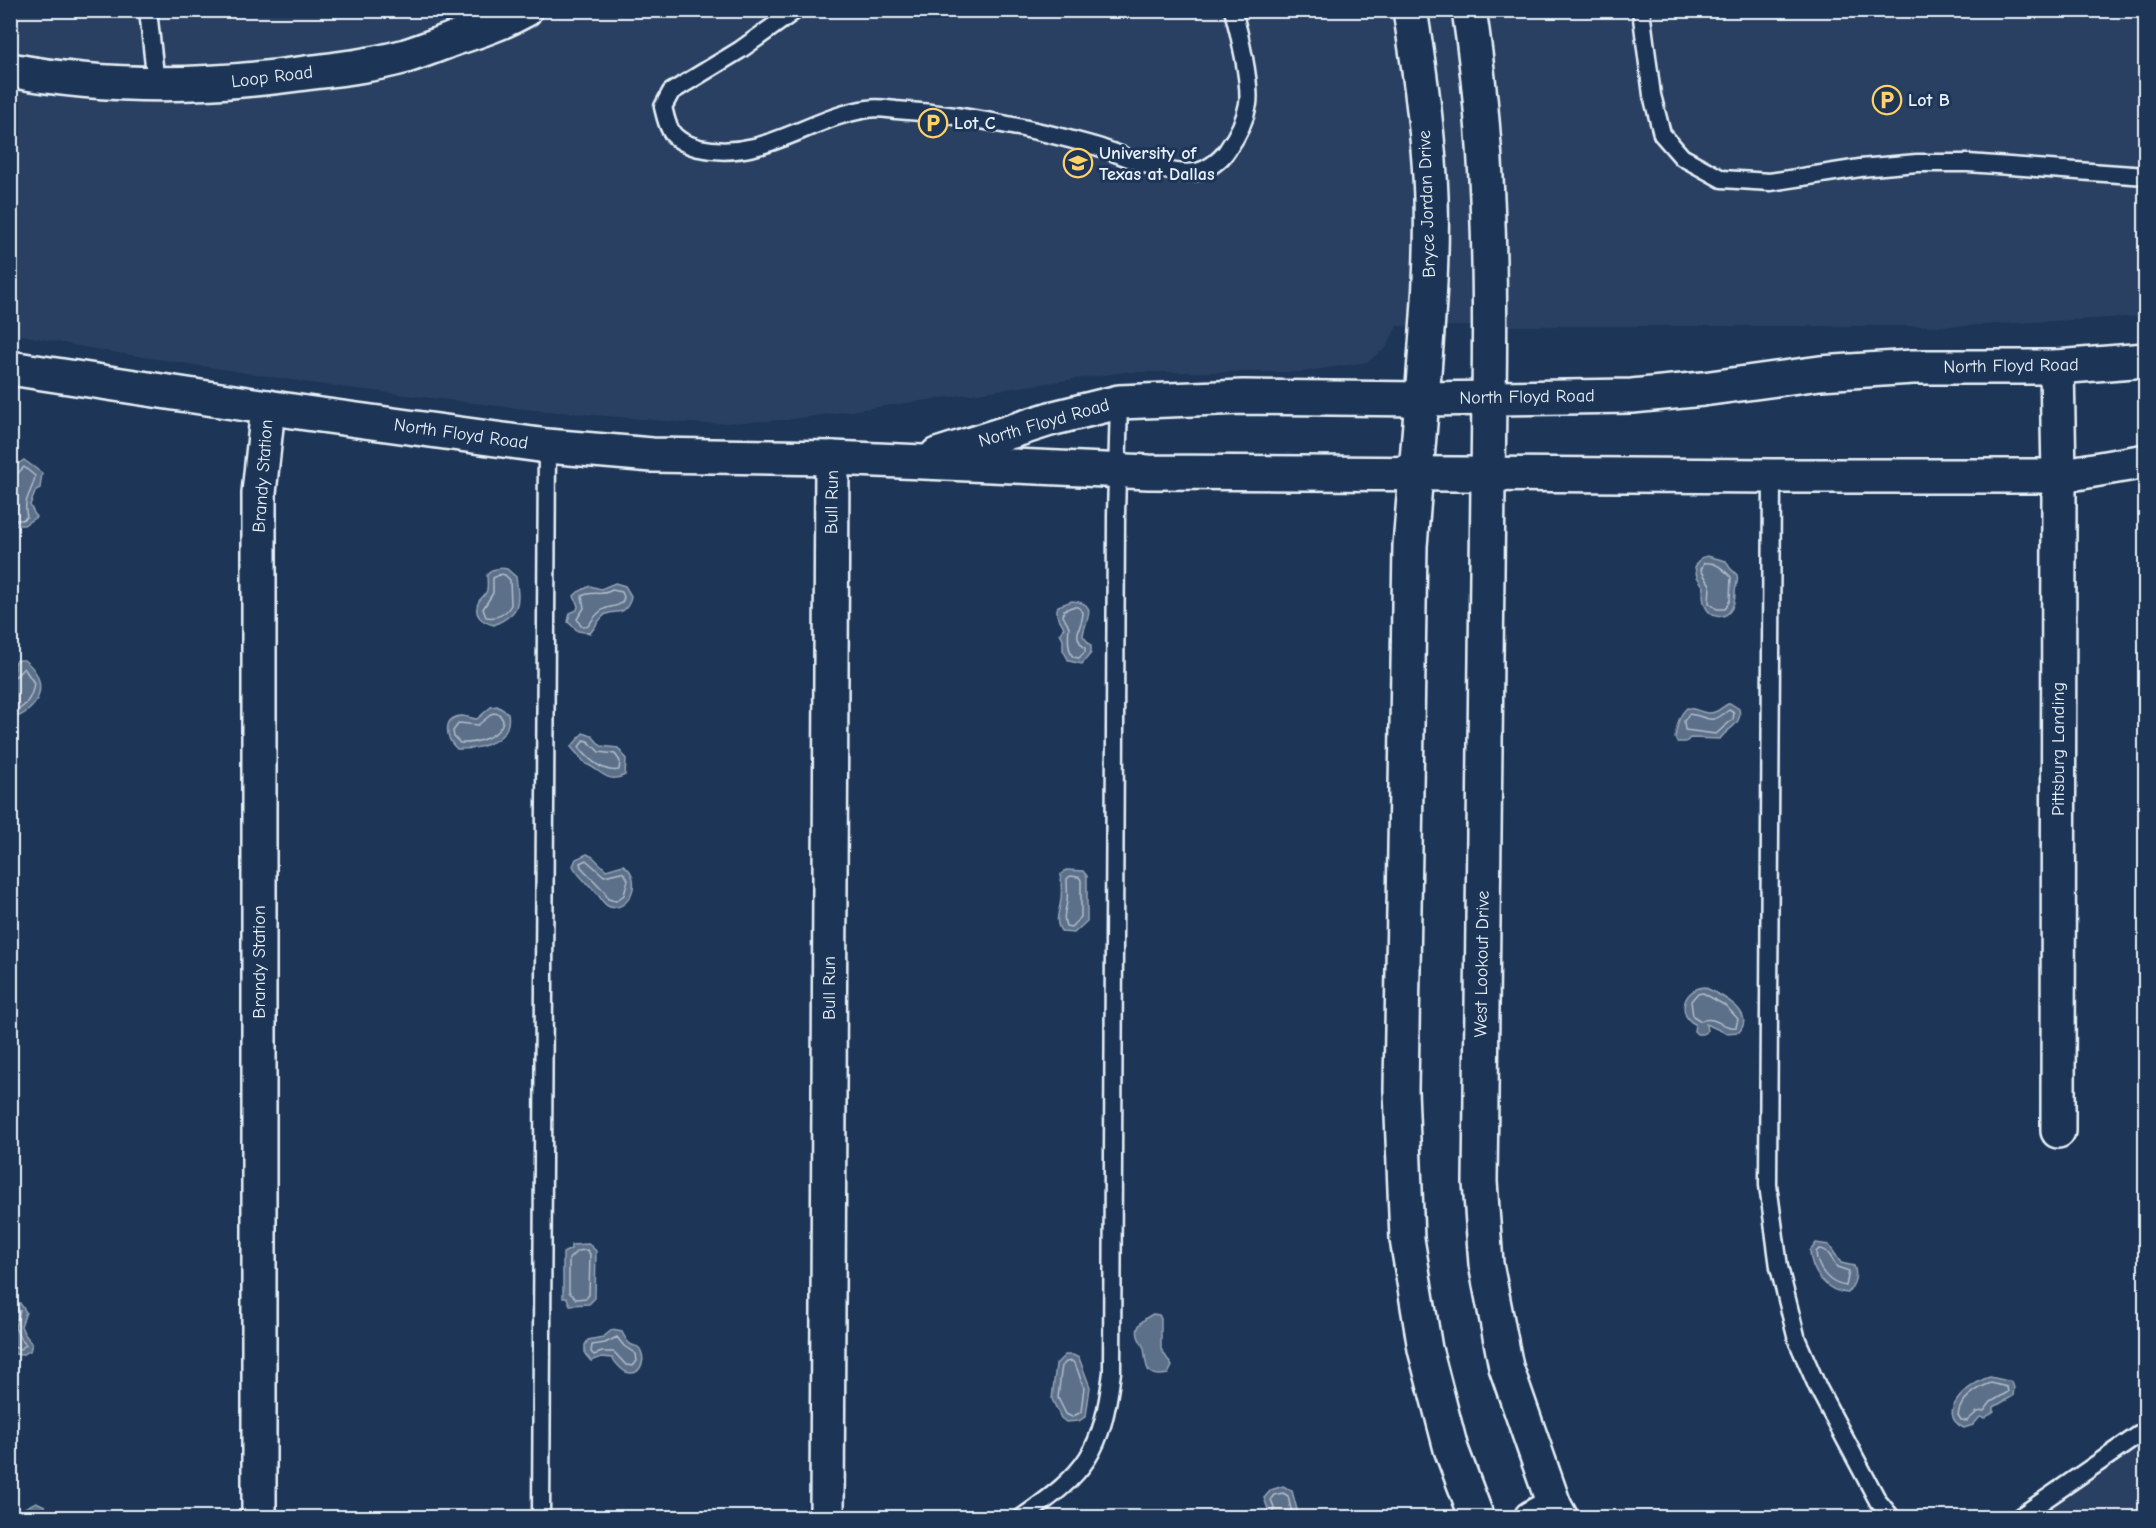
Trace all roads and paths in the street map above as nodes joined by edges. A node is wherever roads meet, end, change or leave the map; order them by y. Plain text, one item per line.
1 (148, 10) edge
2 (525, 10) edge
3 (796, 10) edge
4 (1233, 10) edge
5 (1410, 10) edge
6 (1469, 10) edge
7 (1641, 10) edge
8 (10, 70) edge
9 (156, 84) junction
10 (2145, 176) edge
11 (2145, 360) edge
12 (2057, 367) junction
13 (10, 368) edge
14 (1490, 398) junction
15 (1422, 399) junction
16 (1119, 402) junction
17 (268, 407) junction
18 (547, 446) junction
19 (832, 458) junction
20 (2145, 461) edge
21 (915, 462) junction
22 (1118, 470) junction
23 (1416, 473) junction
24 (1489, 473) junction
25 (1772, 476) junction
26 (2059, 476) junction
27 (2058, 1131) dead end
28 (2145, 1430) edge
29 (1549, 1513) edge
30 (259, 1518) edge
31 (541, 1518) edge
32 (827, 1518) edge
33 (1021, 1518) edge
34 (1477, 1518) edge
35 (1892, 1518) edge
36 (2018, 1518) edge

1 - 9 lane
2 - 9 street, Loop Road
3 - 4 lane
5 - 15 street, Bryce Jordan Drive
6 - 14 street
7 - 10 lane
8 - 9 street, Loop Road
11 - 12 street, North Floyd Road
12 - 14 street, North Floyd Road
12 - 26 street, Pittsburg Landing
13 - 17 street, North Floyd Road
14 - 15 street, North Floyd Road
14 - 24 street, West Lookout Drive
15 - 16 street, North Floyd Road
15 - 23 street
16 - 21 street, North Floyd Road
16 - 22 lane
17 - 18 street, North Floyd Road
17 - 30 street, Brandy Station
18 - 19 street, North Floyd Road
18 - 31 lane
19 - 21 street, North Floyd Road
19 - 32 street, Bull Run
20 - 26 street, North Floyd Road
21 - 22 street, North Floyd Road
22 - 23 street, North Floyd Road
22 - 33 lane
23 - 24 street, North Floyd Road
23 - 34 street
24 - 25 street, North Floyd Road
24 - 29 street, West Lookout Drive
25 - 26 street, North Floyd Road
25 - 35 lane
26 - 27 street, Pittsburg Landing
28 - 36 lane

